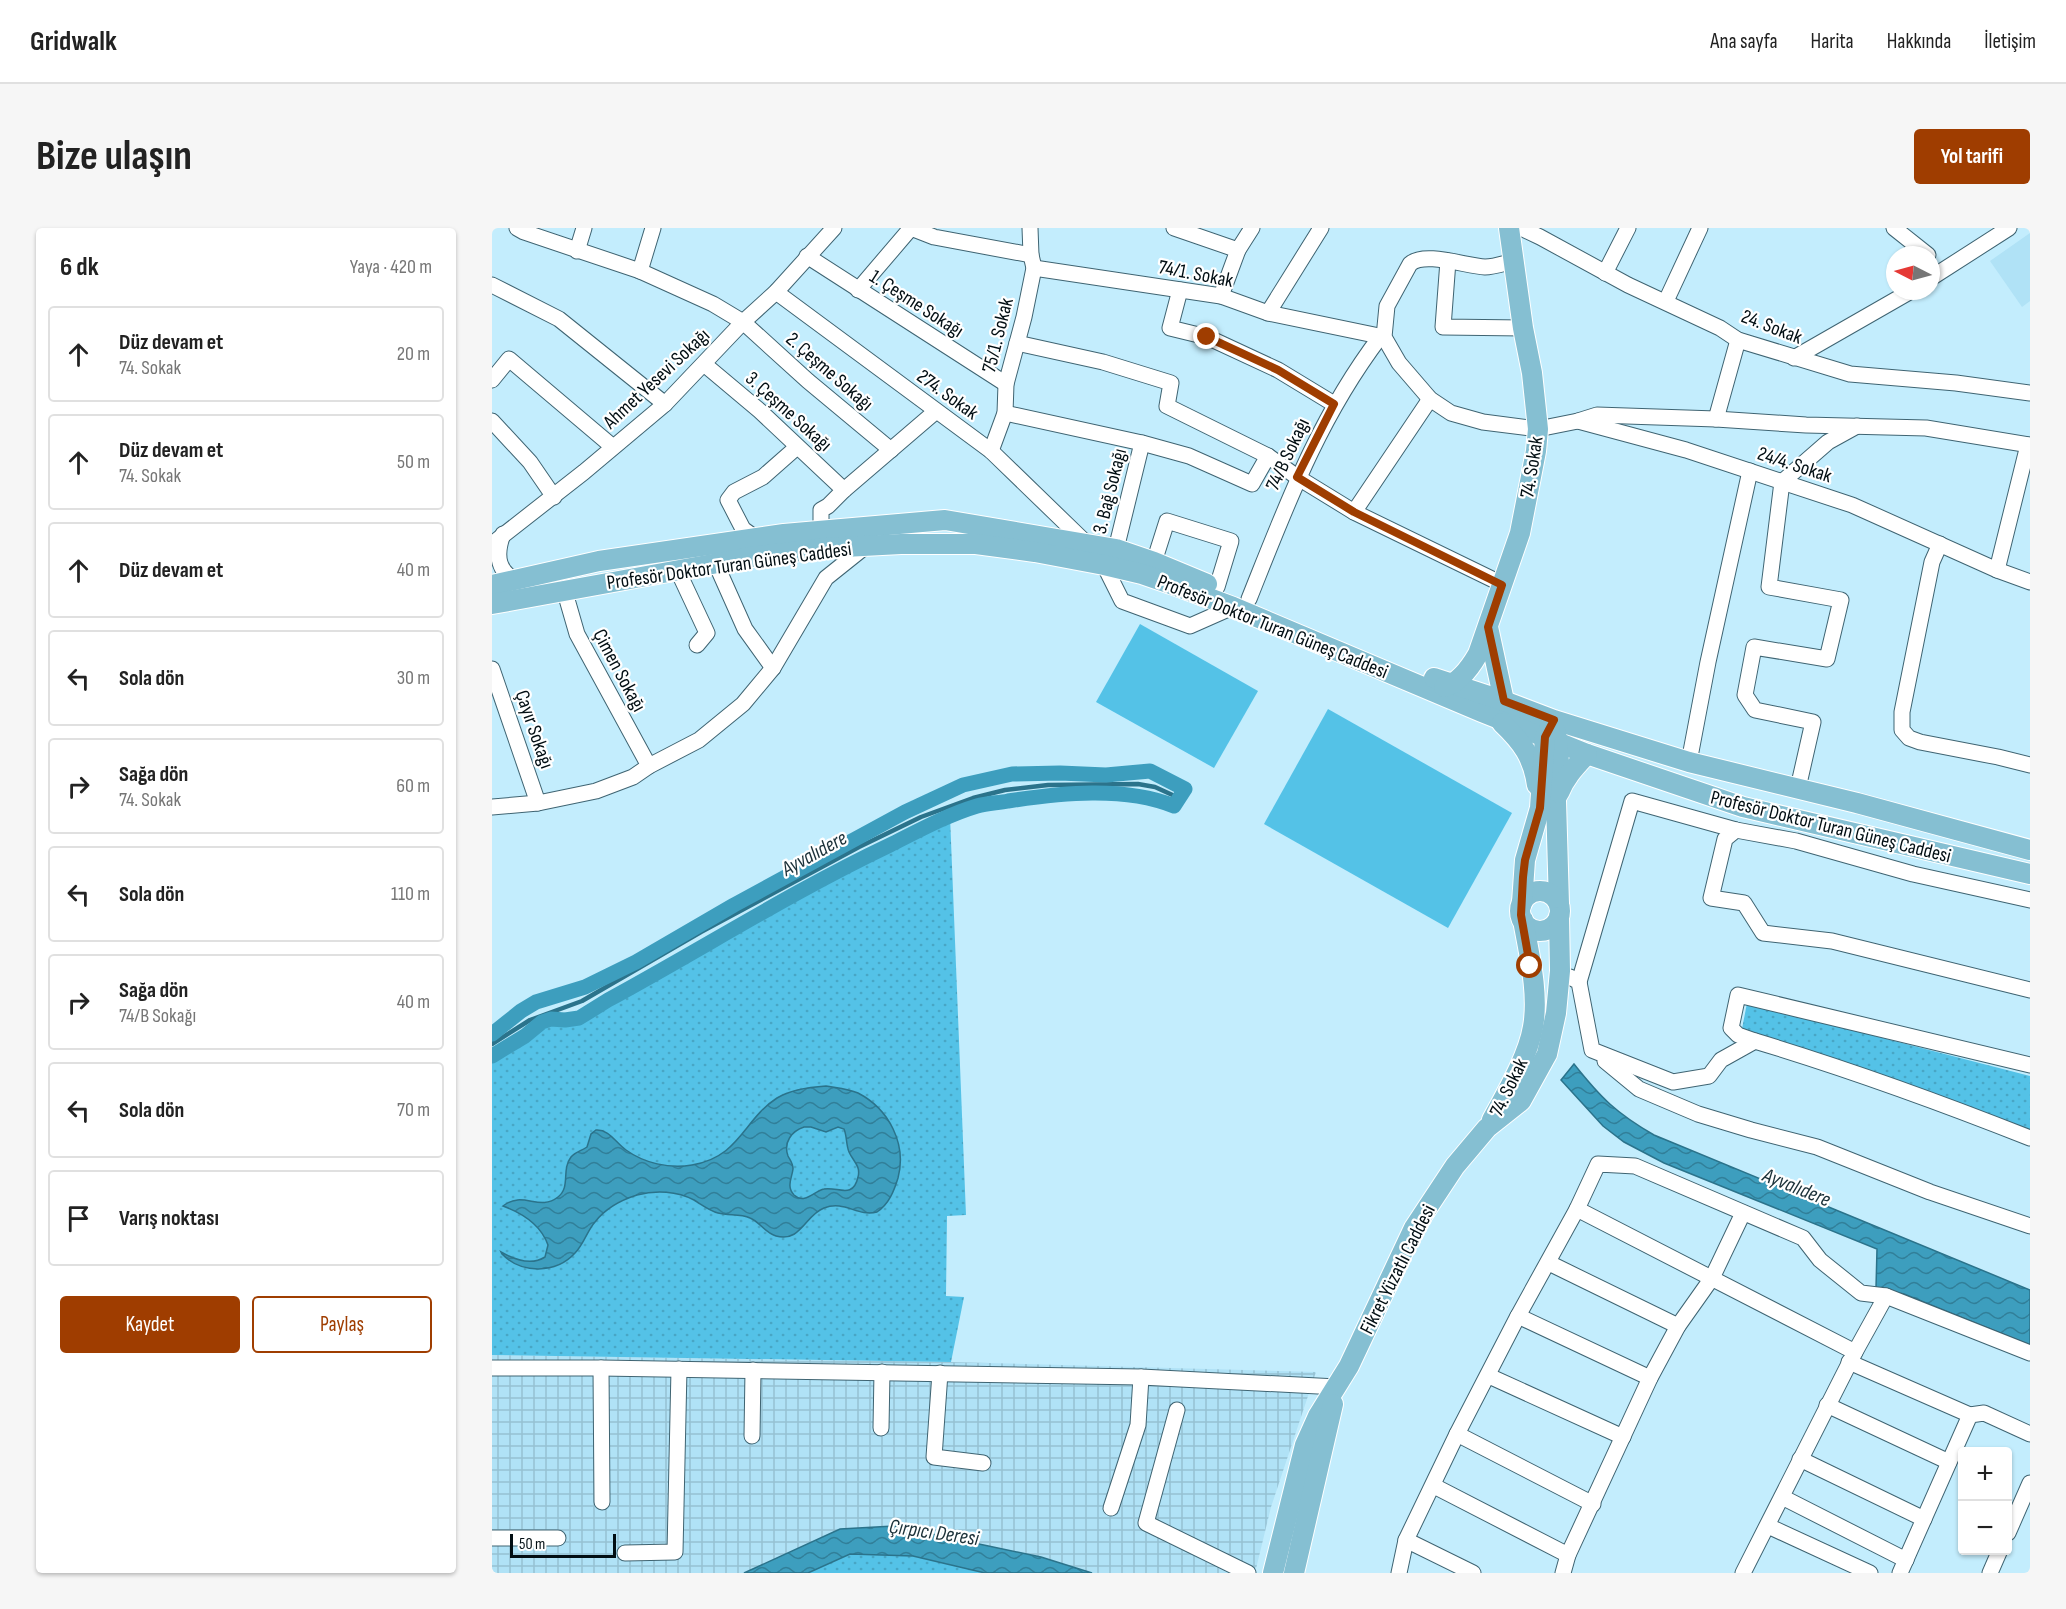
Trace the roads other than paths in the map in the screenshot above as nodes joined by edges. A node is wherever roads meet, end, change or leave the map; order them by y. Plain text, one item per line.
1 (517, 228) edge
2 (585, 228) edge
3 (653, 228) edge
4 (834, 228) edge
5 (1029, 228) edge
6 (1252, 228) edge
7 (1321, 228) edge
8 (1509, 228) edge
9 (1521, 228) edge
10 (1628, 228) edge
11 (1700, 228) edge
12 (1894, 228) edge
13 (2009, 228) edge
14 (1182, 229) edge
15 (1543, 232) edge
16 (1917, 246) edge
17 (577, 250) junction
18 (1238, 250) junction
19 (807, 256) junction
20 (1032, 261) junction
21 (1448, 261) junction
22 (1514, 261) junction
23 (1940, 265) edge
24 (1945, 269) junction
25 (640, 272) junction
26 (1940, 272) edge
27 (1605, 273) junction
28 (492, 285) edge
29 (858, 290) junction
30 (1180, 290) junction
31 (776, 292) junction
32 (1221, 296) junction
33 (1895, 300) edge
34 (1666, 301) junction
35 (1269, 314) junction
36 (743, 322) junction
37 (1523, 327) junction
38 (1382, 337) junction
39 (1738, 340) junction
40 (1017, 343) junction
41 (1794, 358) junction
42 (704, 364) junction
43 (492, 380) edge
44 (1006, 384) junction
45 (2030, 393) edge
46 (1430, 399) junction
47 (665, 404) junction
48 (1334, 404) junction
49 (935, 412) junction
50 (1005, 413) junction
51 (1716, 419) junction
52 (492, 421) edge
53 (1578, 422) junction
54 (1857, 426) junction
55 (1538, 429) junction
56 (1142, 443) junction
57 (2029, 445) edge
58 (614, 447) junction
59 (797, 447) junction
60 (891, 450) junction
61 (991, 451) junction
62 (1268, 456) junction
63 (1750, 471) junction
64 (1297, 477) junction
65 (1782, 482) junction
66 (844, 490) junction
67 (554, 497) junction
68 (1354, 512) junction
69 (757, 539) junction
70 (825, 539) junction
71 (495, 540) edge
72 (1085, 542) junction
73 (1940, 544) junction
74 (866, 546) junction
75 (1116, 549) junction
76 (1154, 562) junction
77 (716, 564) junction
78 (1104, 565) junction
79 (1997, 570) junction
80 (678, 571) junction
81 (826, 578) junction
82 (517, 581) junction
83 (2030, 582) edge
84 (492, 585) edge
85 (1502, 585) junction
86 (1217, 587) junction
87 (556, 591) junction
88 (1241, 603) junction
89 (492, 604) edge
90 (1488, 627) junction
91 (697, 645) dead end
92 (773, 668) junction
93 (492, 669) edge
94 (1452, 685) junction
95 (1430, 690) junction
96 (1500, 709) junction
97 (1552, 733) junction
98 (1587, 754) junction
99 (1689, 762) junction
100 (2030, 765) edge
101 (649, 766) junction
102 (1798, 788) junction
103 (538, 803) junction
104 (1548, 805) junction
105 (492, 807) edge
106 (1736, 830) junction
107 (2030, 850) edge
108 (2030, 874) edge
109 (2030, 900) edge
110 (1559, 911) junction
111 (1523, 912) junction
112 (1560, 971) junction
113 (1578, 982) junction
114 (2030, 990) edge
115 (1755, 1041) junction
116 (1592, 1050) junction
117 (2030, 1065) edge
118 (1488, 1128) junction
119 (2030, 1138) edge
120 (1577, 1209) junction
121 (1743, 1213) junction
122 (2030, 1226) edge
123 (1549, 1263) junction
124 (1712, 1278) junction
125 (1886, 1296) junction
126 (1518, 1316) junction
127 (1678, 1326) junction
128 (2030, 1353) edge
129 (1852, 1357) junction
130 (492, 1368) edge
131 (601, 1368) junction
132 (679, 1369) junction
133 (753, 1370) junction
134 (882, 1372) junction
135 (940, 1373) junction
136 (1489, 1376) junction
137 (1141, 1377) junction
138 (1650, 1378) junction
139 (1337, 1387) junction
140 (1827, 1405) junction
141 (1177, 1410) dead end
142 (1970, 1415) junction
143 (881, 1428) dead end
144 (1457, 1434) junction
145 (2030, 1434) edge
146 (752, 1436) dead end
147 (1623, 1437) junction
148 (1800, 1460) junction
149 (1949, 1462) junction
150 (983, 1463) dead end
151 (2030, 1483) edge
152 (1434, 1486) junction
153 (1782, 1497) junction
154 (602, 1502) dead end
155 (1593, 1504) junction
156 (1111, 1508) dead end
157 (1924, 1519) junction
158 (2012, 1522) edge
159 (1768, 1526) junction
160 (492, 1538) edge
161 (558, 1538) dead end
162 (1406, 1540) junction
163 (625, 1553) dead end
164 (1568, 1555) junction
165 (1998, 1555) edge
166 (1903, 1566) edge
167 (1248, 1573) edge
168 (1273, 1573) edge
169 (1294, 1573) edge
170 (1399, 1573) edge
171 (1473, 1573) edge
172 (1563, 1573) edge
173 (1743, 1573) edge
174 (1870, 1573) edge
175 (1990, 1573) edge

1 - 17 street, 2. Çeşme Sokağı
2 - 17 street
3 - 25 street
4 - 19 street, Ahmet Yesevi Sokağı
5 - 20 street, 75/1. Sokak
6 - 18 street
7 - 35 street
8 - 22 main road, 74. Sokak
9 - 15 street, 24. Sokak
10 - 27 street
11 - 34 street
12 - 16 street
13 - 24 street
14 - 18 street
15 - 27 street, 24. Sokak
17 - 25 street, 2. Çeşme Sokağı
18 - 32 street
19 - 29 street, 1. Çeşme Sokağı
19 - 31 street, Ahmet Yesevi Sokağı
20 - 29 street, 74/1. Sokak
20 - 30 street, 74/1. Sokak
20 - 40 street, 75/1. Sokak
21 - 22 street
21 - 37 street
21 - 38 street
22 - 37 main road, 74. Sokak
23 - 24 street
24 - 26 street
25 - 36 street, 2. Çeşme Sokağı
27 - 34 street, 24. Sokak
28 - 47 street
29 - 44 street, 1. Çeşme Sokağı
30 - 32 street, 74/1. Sokak
30 - 48 street
31 - 36 street, Ahmet Yesevi Sokağı
31 - 49 street, 274. Sokak
32 - 35 street, 74/1. Sokak
33 - 41 street
34 - 39 street, 24. Sokak
35 - 38 street, 74/1. Sokak
36 - 42 street, Ahmet Yesevi Sokağı
36 - 60 street, 2. Çeşme Sokağı
37 - 55 main road, 74. Sokak
38 - 46 street
38 - 48 street, 74/B Sokağı
39 - 41 street, 24. Sokak
39 - 51 street
40 - 44 street, 75/1. Sokak
40 - 62 street
41 - 45 street, 24. Sokak
42 - 47 street, Ahmet Yesevi Sokağı
42 - 59 street, 3. Çeşme Sokağı
43 - 58 street
44 - 50 street, 75/1. Sokak
46 - 55 street
46 - 68 street
47 - 58 street, Ahmet Yesevi Sokağı
48 - 64 street, 74/B Sokağı
49 - 60 street
49 - 61 street, 274. Sokak
50 - 56 street
50 - 61 street, 75/1. Sokak
51 - 53 street
51 - 54 street
52 - 67 street
53 - 55 street, 24/4. Sokak
53 - 63 street, 24/4. Sokak
54 - 57 street
54 - 65 street
55 - 85 main road, 74. Sokak
56 - 62 street
56 - 75 street, 3. Bağ Sokağı
57 - 79 street
58 - 67 street, Ahmet Yesevi Sokağı
59 - 66 street, 3. Çeşme Sokağı
59 - 69 street
60 - 66 street
61 - 72 street, 274. Sokak
62 - 64 street
63 - 65 street, 24/4. Sokak
63 - 99 street
64 - 68 street
64 - 88 street, 74/B Sokağı
65 - 73 street, 24/4. Sokak
65 - 102 street
66 - 70 street
67 - 71 street, Ahmet Yesevi Sokağı
68 - 85 street
69 - 70 main road, Profesör Doktor Turan Güneş Caddesi
69 - 82 main road, Profesör Doktor Turan Güneş Caddesi
70 - 72 main road, Profesör Doktor Turan Güneş Caddesi
70 - 74 main road, Profesör Doktor Turan Güneş Caddesi
70 - 77 main road, Profesör Doktor Turan Güneş Caddesi
70 - 81 street
71 - 82 street
72 - 75 main road, Profesör Doktor Turan Güneş Caddesi
73 - 79 street, 24/4. Sokak
73 - 100 street
74 - 78 main road, Profesör Doktor Turan Güneş Caddesi
74 - 81 street
75 - 76 main road, Profesör Doktor Turan Güneş Caddesi
76 - 86 main road, Profesör Doktor Turan Güneş Caddesi
76 - 86 street
77 - 80 main road, Profesör Doktor Turan Güneş Caddesi
77 - 92 street
78 - 88 main road, Profesör Doktor Turan Güneş Caddesi
78 - 88 street
79 - 83 street, 24/4. Sokak
80 - 87 main road, Profesör Doktor Turan Güneş Caddesi
80 - 91 street
81 - 92 street
82 - 84 main road, Profesör Doktor Turan Güneş Caddesi
82 - 87 street
85 - 90 main road, 74. Sokak
86 - 88 main road, Profesör Doktor Turan Güneş Caddesi
87 - 89 main road, Profesör Doktor Turan Güneş Caddesi
87 - 101 street, Çimen Sokağı
88 - 94 main road, Profesör Doktor Turan Güneş Caddesi
88 - 95 main road, Profesör Doktor Turan Güneş Caddesi
90 - 94 main road, 74. Sokak
90 - 96 main road
92 - 101 street
93 - 103 street, Çayır Sokağı
94 - 95 main road
94 - 96 main road, Profesör Doktor Turan Güneş Caddesi
95 - 96 main road, Profesör Doktor Turan Güneş Caddesi
96 - 97 main road, Profesör Doktor Turan Güneş Caddesi
96 - 104 main road
97 - 98 main road, Profesör Doktor Turan Güneş Caddesi
97 - 99 main road, Profesör Doktor Turan Güneş Caddesi
97 - 104 main road
98 - 104 main road
98 - 108 main road, Profesör Doktor Turan Güneş Caddesi
99 - 102 main road, Profesör Doktor Turan Güneş Caddesi
101 - 103 street
102 - 107 main road, Profesör Doktor Turan Güneş Caddesi
103 - 105 street
104 - 110 main road, 74. Sokak
104 - 111 main road, 74. Sokak
106 - 109 street
106 - 113 street
106 - 114 street
110 - 111 main road
110 - 111 main road
110 - 112 main road, 74. Sokak
111 - 118 main road, 74. Sokak
112 - 113 street
112 - 118 main road, 74. Sokak
113 - 116 street
115 - 116 street
115 - 117 street
115 - 119 street
116 - 122 street
118 - 139 main road, Fikret Yüzatlı Caddesi
120 - 121 street
120 - 123 street
120 - 124 street
121 - 124 street
121 - 125 street
123 - 126 street
123 - 127 street
124 - 127 street
124 - 129 street
125 - 128 street
125 - 129 street
126 - 136 street
126 - 138 street
127 - 138 street
129 - 140 street
129 - 142 street
130 - 131 street
131 - 132 street
131 - 154 street
132 - 133 street
132 - 163 street
133 - 134 street
133 - 146 street
134 - 135 street
134 - 143 street
135 - 137 street
135 - 150 street
136 - 144 street
136 - 147 street
137 - 139 street
137 - 156 street
138 - 147 street
139 - 168 main road
139 - 169 main road
140 - 148 street
140 - 149 street
141 - 167 street
142 - 145 street
142 - 149 street
144 - 152 street
144 - 155 street
147 - 155 street
148 - 153 street
148 - 157 street
149 - 157 street
151 - 158 street
152 - 162 street
152 - 164 street
153 - 159 street
153 - 166 street
155 - 164 street
157 - 166 street
159 - 173 street
159 - 174 street
160 - 161 street
162 - 170 street
162 - 171 street
164 - 172 street
165 - 175 street

